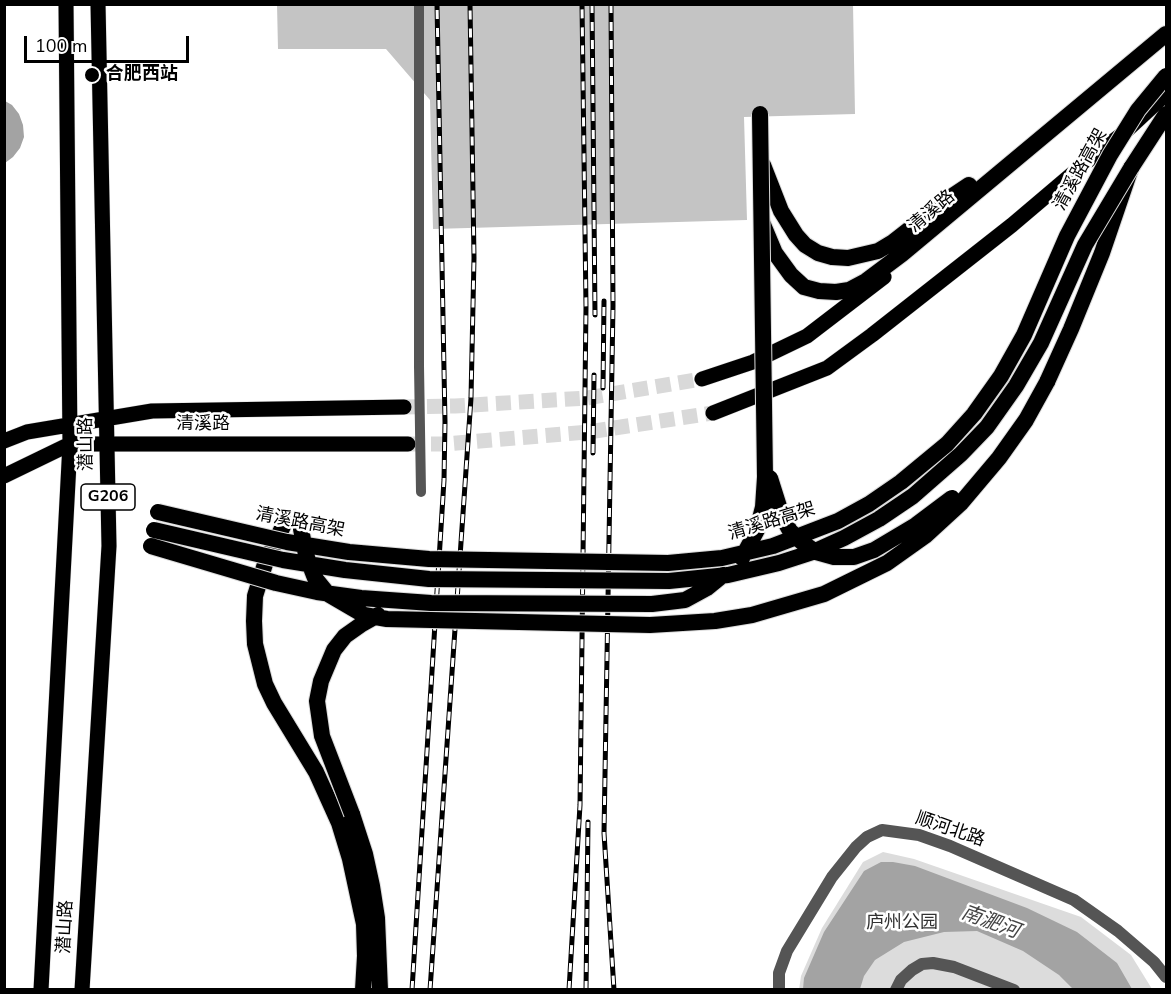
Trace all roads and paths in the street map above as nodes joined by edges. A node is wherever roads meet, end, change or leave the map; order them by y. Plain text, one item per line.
1 (66, 4) edge
2 (98, 4) edge
3 (419, 4) edge
4 (1167, 34) edge
5 (1167, 40) edge
6 (1167, 76) edge
7 (1167, 94) edge
8 (1167, 114) edge
9 (1032, 143) junction
10 (761, 160) junction
11 (1131, 168) junction
12 (762, 222) junction
13 (764, 361) junction
14 (702, 379) tunnel mouth
15 (404, 407) tunnel mouth
16 (713, 413) tunnel mouth
17 (106, 419) junction
18 (70, 425) junction
19 (4, 441) edge
20 (70, 444) junction
21 (106, 444) junction
22 (408, 444) tunnel mouth
23 (999, 458) junction
24 (4, 476) edge
25 (421, 492) dead end
26 (158, 512) dead end
27 (285, 522) dead end
28 (301, 529) dead end
29 (154, 530) dead end
30 (151, 546) dead end
31 (430, 603) junction
32 (1167, 977) edge
33 (38, 989) edge
34 (82, 990) edge
35 (363, 990) edge
36 (380, 990) edge
37 (779, 990) edge
38 (896, 990) edge
39 (1014, 990) edge

1 - 18 main road, 潜山路 / G206
2 - 17 main road, 潜山路 / G206
3 - 25 street, bridge
4 - 9 highway
5 - 14 main road, 清溪路
6 - 26 highway, 清溪路高架, bridge
7 - 16 main road
8 - 11 highway, 清溪路高架
9 - 10 highway
9 - 12 highway
10 - 12 highway, bridge
10 - 13 highway, bridge
11 - 23 highway, bridge
11 - 29 highway, 清溪路高架, bridge
12 - 13 highway, bridge
13 - 23 highway, bridge
13 - 31 highway, bridge
15 - 17 main road, 清溪路
17 - 18 main road, 清溪路
17 - 21 main road, 潜山路 / G206
18 - 19 main road, 清溪路
18 - 20 main road, 潜山路 / G206
20 - 21 main road, 清溪路
20 - 24 main road, 清溪路
20 - 33 main road, 潜山路 / G206
21 - 22 main road, 清溪路
21 - 34 main road, 潜山路 / G206
23 - 28 highway, bridge
27 - 35 highway, bridge
30 - 31 highway, bridge
31 - 36 highway, bridge
32 - 37 street, 顺河北路
38 - 39 street

